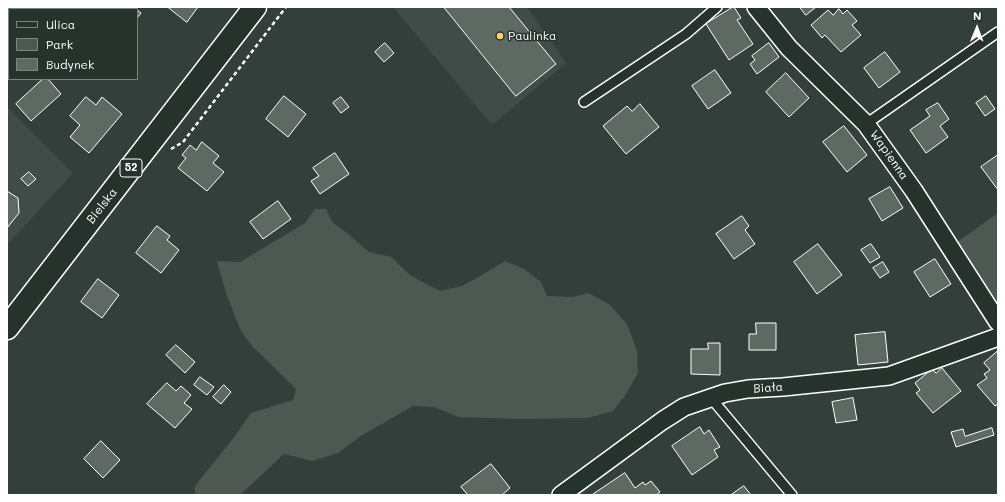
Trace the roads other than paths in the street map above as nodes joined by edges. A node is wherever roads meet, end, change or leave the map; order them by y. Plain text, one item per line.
1 (255, 7) edge
2 (717, 7) edge
3 (756, 7) edge
4 (998, 32) edge
5 (584, 102) dead end
6 (866, 124) junction
7 (998, 322) edge
8 (7, 328) edge
9 (998, 337) edge
10 (711, 398) junction
11 (561, 495) edge
12 (792, 495) edge

1 - 8 main road, Bielska / 52
2 - 5 lane
3 - 6 street, Wapienna
4 - 6 lane
6 - 7 street, Wapienna
9 - 10 street, Biała
10 - 11 street, Biała
10 - 12 lane

